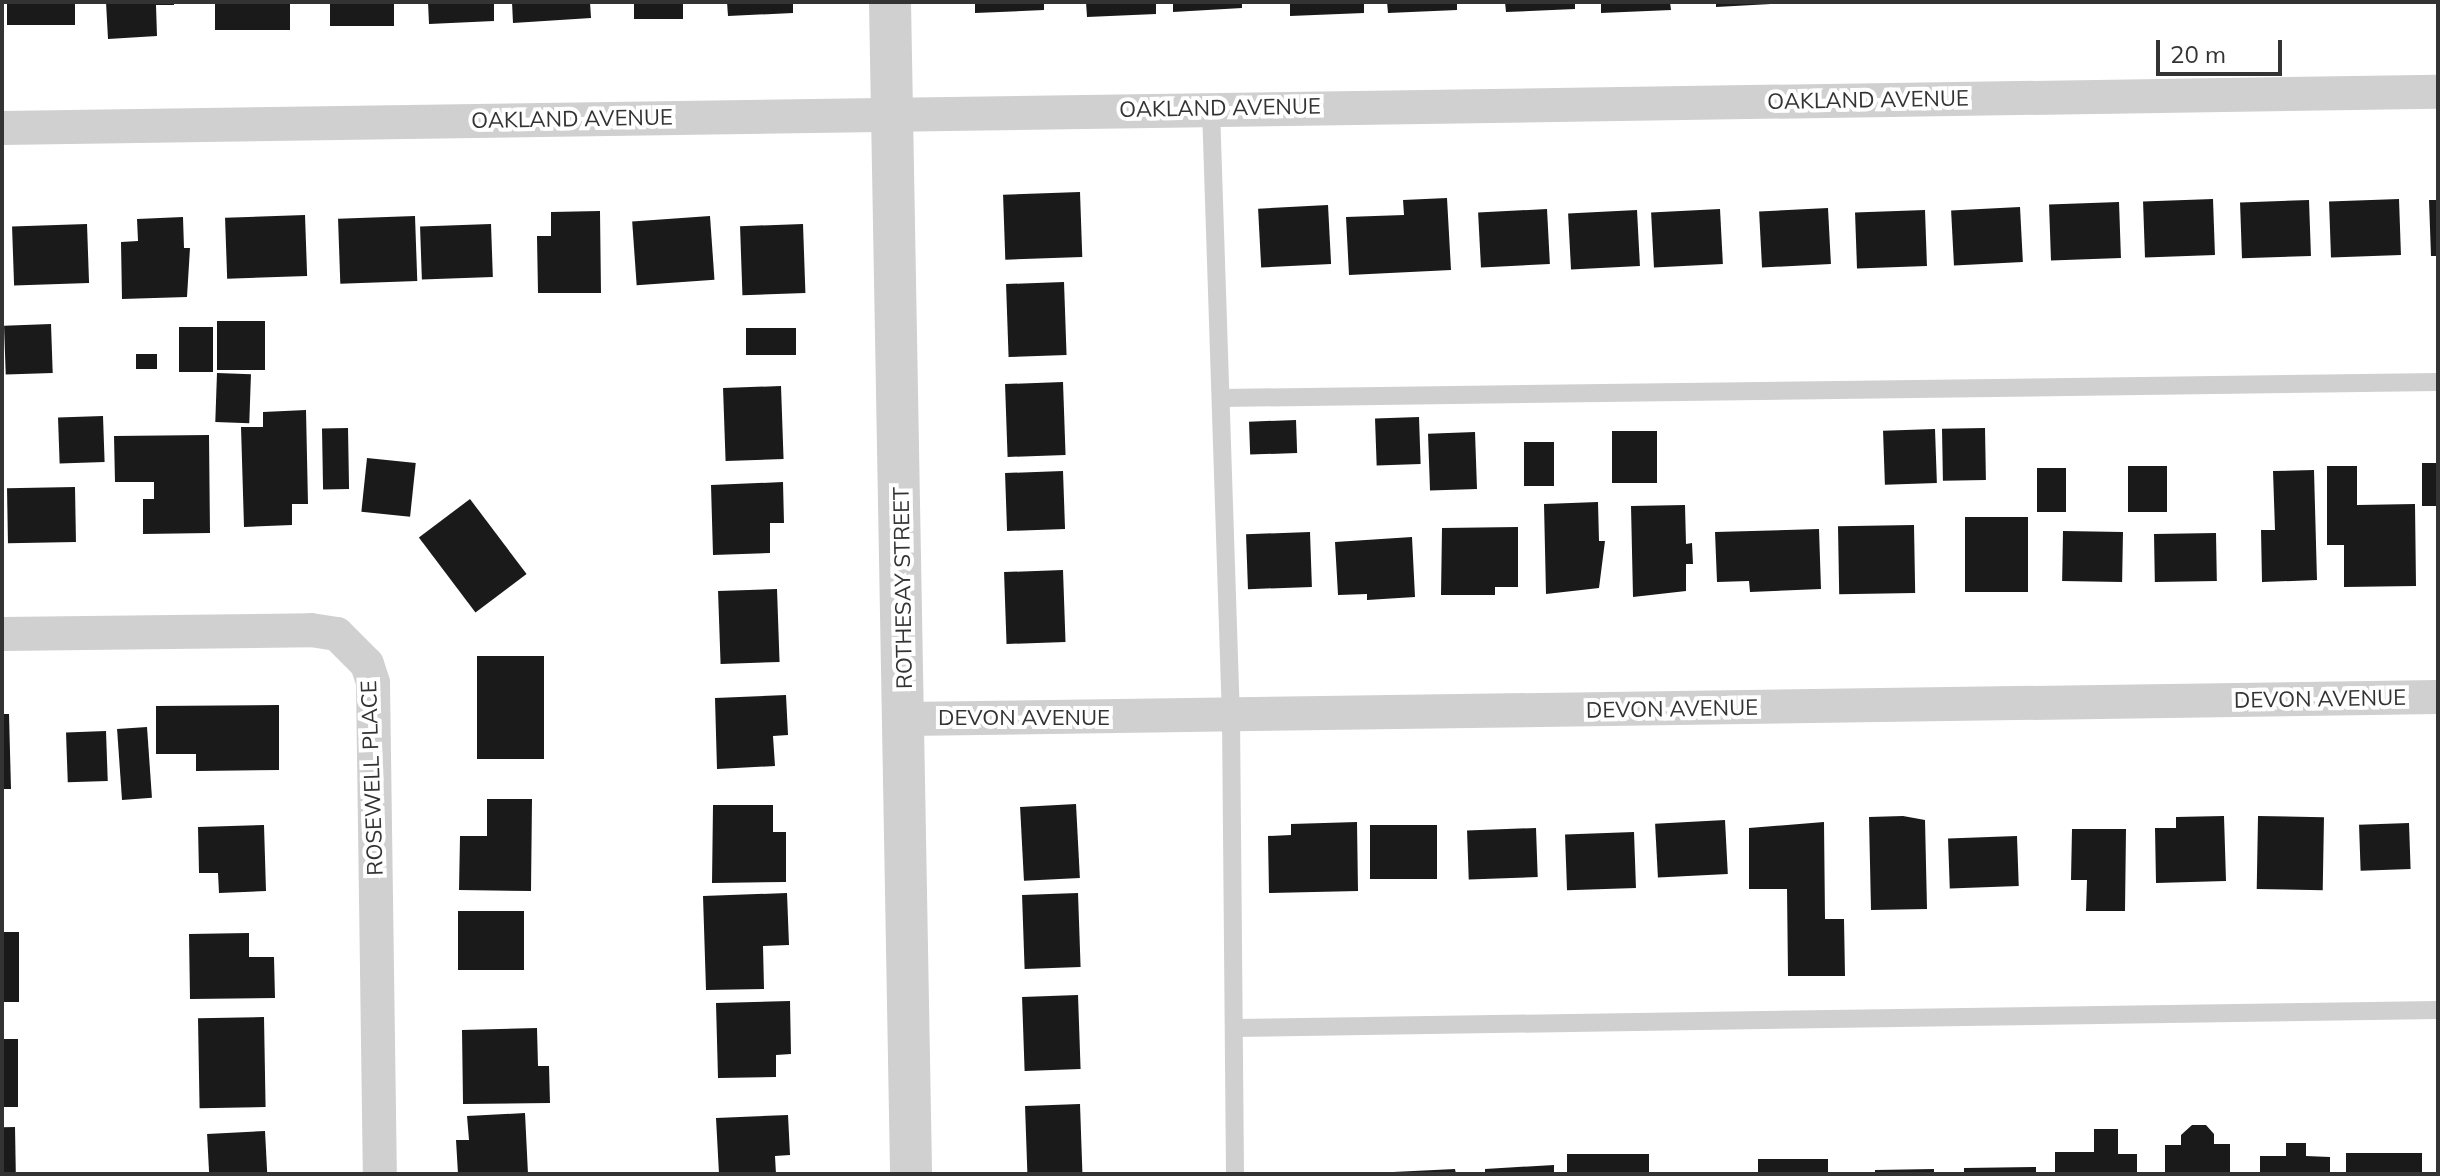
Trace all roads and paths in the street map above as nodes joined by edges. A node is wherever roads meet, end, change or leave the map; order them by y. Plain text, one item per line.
1 (890, 2) edge
2 (2438, 92) edge
3 (1211, 109) junction
4 (892, 113) junction
5 (2, 128) edge
6 (2438, 382) edge
7 (1223, 398) junction
8 (2, 634) edge
9 (2438, 697) edge
10 (1231, 717) junction
11 (906, 719) junction
12 (2438, 1010) edge
13 (1234, 1028) junction
14 (380, 1174) edge
15 (911, 1174) edge
16 (1235, 1174) edge

1 - 4 street, ROTHESAY STREET
2 - 3 street, OAKLAND AVENUE
3 - 4 street, OAKLAND AVENUE
3 - 7 lane
4 - 5 street, OAKLAND AVENUE
4 - 11 street, ROTHESAY STREET
6 - 7 lane
7 - 10 lane
8 - 14 street, ROSEWELL PLACE
9 - 10 street, DEVON AVENUE
10 - 11 street, DEVON AVENUE
10 - 13 lane
11 - 15 street, ROTHESAY STREET
12 - 13 lane
13 - 16 lane

